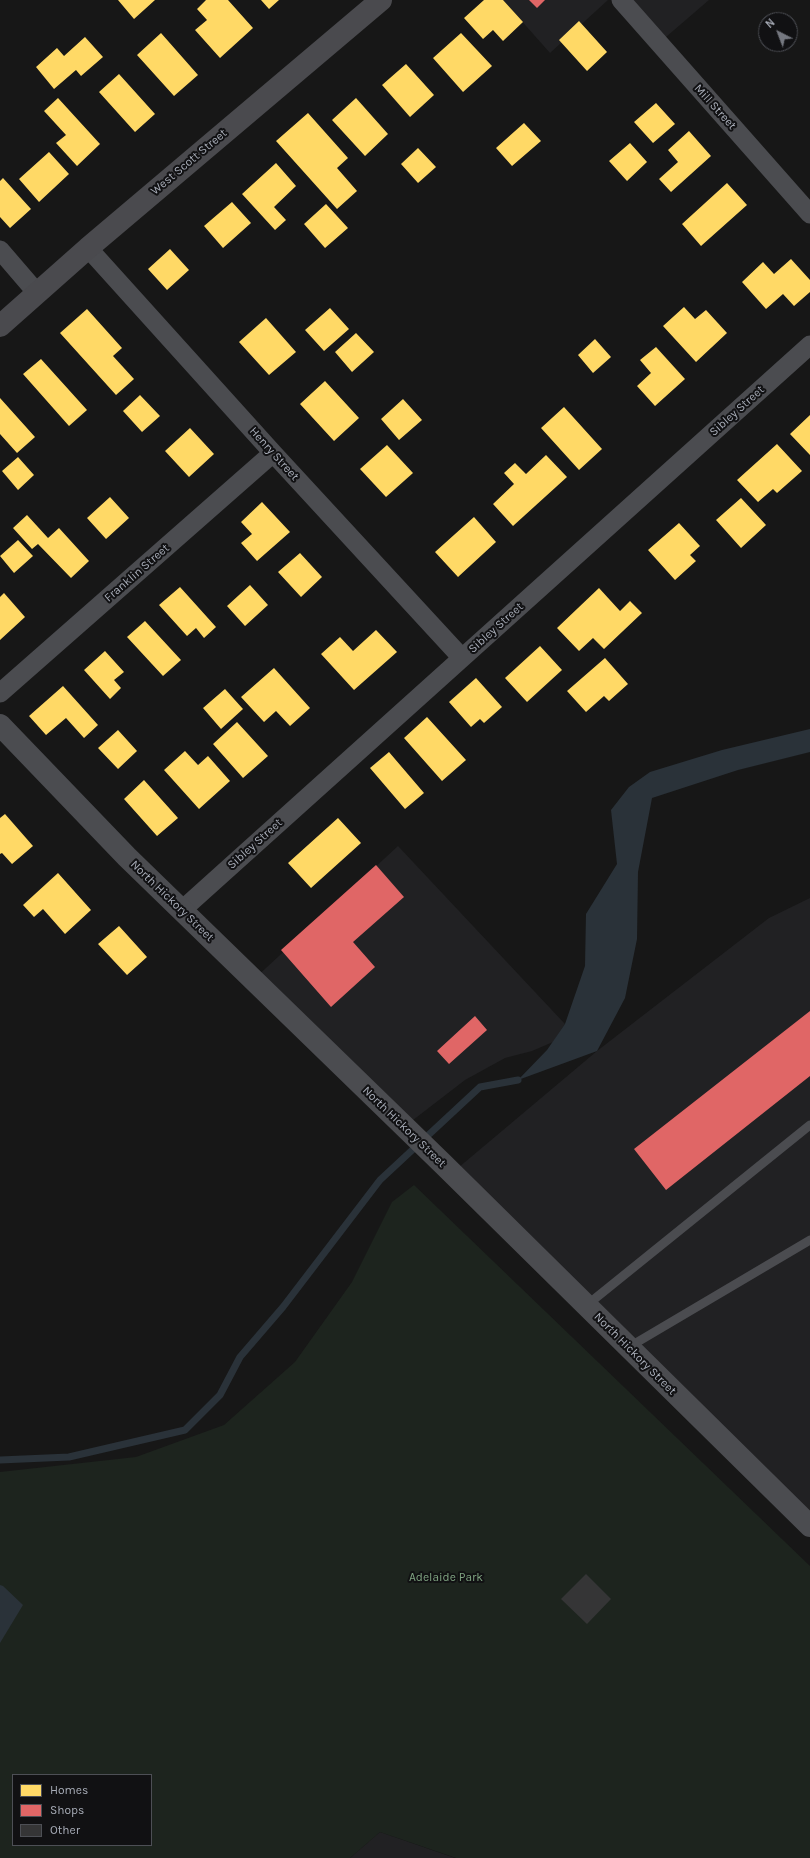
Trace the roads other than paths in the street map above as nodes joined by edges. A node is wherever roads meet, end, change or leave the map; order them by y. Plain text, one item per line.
1 (621, 0) edge
2 (375, 2) edge
3 (810, 214) edge
4 (88, 248) junction
5 (0, 250) edge
6 (38, 293) junction
7 (0, 326) edge
8 (810, 345) edge
9 (273, 454) junction
10 (462, 658) junction
11 (0, 693) edge
12 (0, 725) edge
13 (182, 910) junction
14 (810, 1125) edge
15 (810, 1240) edge
16 (587, 1305) junction
17 (629, 1347) junction
18 (810, 1526) edge

1 - 3 street, Mill Street
2 - 4 main road, West Scott Street
4 - 6 main road, West Scott Street
4 - 9 street, Henry Street
5 - 6 street
6 - 7 main road, West Scott Street
8 - 10 street, Sibley Street
9 - 10 street, Henry Street
9 - 11 street, Franklin Street
10 - 13 street, Sibley Street
12 - 13 street, North Hickory Street
13 - 16 street, North Hickory Street
14 - 16 lane
15 - 17 lane
16 - 17 street, North Hickory Street
17 - 18 street, North Hickory Street

